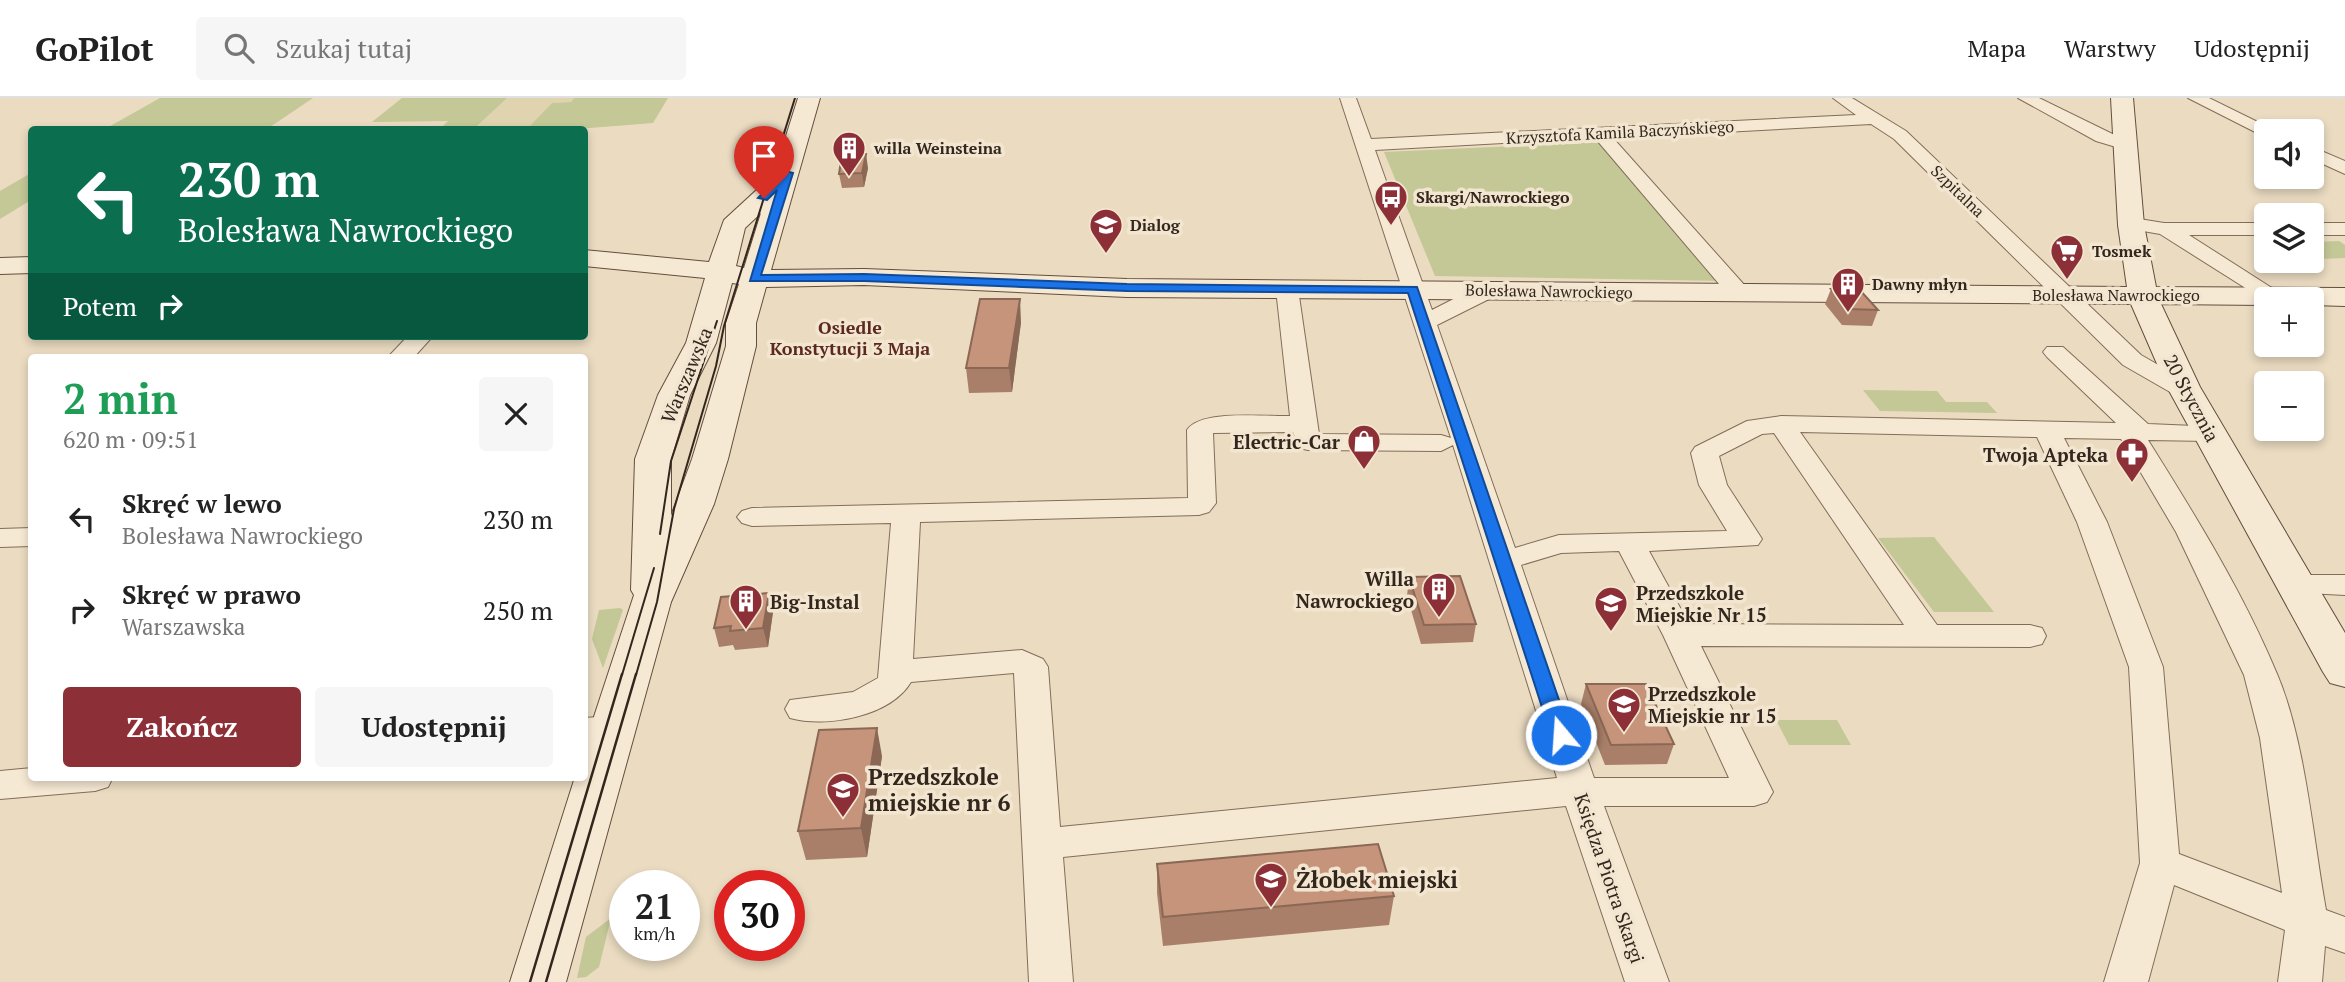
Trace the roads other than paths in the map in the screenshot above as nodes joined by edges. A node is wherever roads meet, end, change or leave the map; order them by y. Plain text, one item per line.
1 (809, 98) edge
2 (1348, 98) edge
3 (1841, 98) edge
4 (2026, 98) edge
5 (2122, 98) edge
6 (2196, 98) edge
7 (1875, 119) junction
8 (2254, 125) edge
9 (1600, 133) junction
10 (1365, 145) junction
11 (2126, 145) junction
12 (2324, 158) edge
13 (2345, 168) edge
14 (788, 173) junction
15 (2133, 224) junction
16 (2164, 229) junction
17 (2254, 229) edge
18 (2324, 229) edge
19 (2345, 229) edge
20 (588, 258) edge
21 (734, 262) junction
22 (0, 265) edge
23 (28, 265) edge
24 (2259, 287) edge
25 (1287, 289) junction
26 (1413, 290) junction
27 (1489, 290) junction
28 (1739, 293) junction
29 (2066, 295) junction
30 (2143, 296) junction
31 (2254, 297) edge
32 (2324, 297) edge
33 (2345, 297) edge
34 (1424, 323) junction
35 (417, 340) edge
36 (2055, 352) dead end
37 (403, 354) edge
38 (2186, 391) junction
39 (1304, 424) junction
40 (1781, 424) junction
41 (2046, 429) junction
42 (2135, 431) junction
43 (2209, 433) junction
44 (1441, 443) dead end
45 (906, 514) junction
46 (752, 517) dead end
47 (28, 537) edge
48 (0, 538) edge
49 (1629, 541) junction
50 (1503, 561) junction
51 (2299, 585) junction
52 (2345, 585) edge
53 (650, 602) junction
54 (1927, 634) junction
55 (1679, 635) junction
56 (2030, 636) dead end
57 (897, 672) junction
58 (2345, 672) edge
59 (802, 709) dead end
60 (599, 730) edge
61 (588, 775) edge
62 (587, 781) edge
63 (1580, 792) junction
64 (1042, 844) junction
65 (2160, 863) junction
66 (2308, 920) junction
67 (2345, 935) edge
68 (538, 982) edge
69 (1051, 982) edge
70 (1647, 982) edge
71 (2126, 982) edge
72 (2301, 982) edge

1 - 14 street, Warszawska
2 - 10 street, Księdza Piotra Skargi
3 - 7 street, Szpitalna
4 - 11 street
5 - 11 street, 20 Stycznia
6 - 8 street
7 - 9 street, Krzysztofa Kamila Baczyńskiego
7 - 29 street, Szpitalna
9 - 10 street, Krzysztofa Kamila Baczyńskiego
9 - 28 street
10 - 26 street, Księdza Piotra Skargi
11 - 15 street, 20 Stycznia
12 - 13 street
14 - 21 street, Warszawska
14 - 21 street, Warszawska
15 - 16 street
15 - 30 street, 20 Stycznia
16 - 17 street
16 - 24 street
18 - 19 street
20 - 21 street, Bolesława Nawrockiego
21 - 25 street, Bolesława Nawrockiego
21 - 53 street, Warszawska
21 - 53 street, Warszawska
22 - 23 street
25 - 26 street, Bolesława Nawrockiego
25 - 39 street
26 - 27 street, Bolesława Nawrockiego
26 - 34 street, Księdza Piotra Skargi
27 - 28 street, Bolesława Nawrockiego
27 - 34 street
28 - 29 street, Bolesława Nawrockiego
29 - 30 street, Bolesława Nawrockiego
29 - 38 street, Szpitalna
30 - 31 street, Bolesława Nawrockiego
30 - 38 street, 20 Stycznia
32 - 33 street, Bolesława Nawrockiego
34 - 50 street, Księdza Piotra Skargi
35 - 37 street
36 - 42 street
38 - 43 street, 20 Stycznia
39 - 44 street
39 - 45 street
40 - 41 street
40 - 49 street
40 - 54 street
41 - 42 street
41 - 65 street
42 - 43 street
42 - 66 street
43 - 51 street, 20 Stycznia
45 - 46 street
45 - 57 street
47 - 48 street
49 - 50 street
49 - 55 street
50 - 63 street, Księdza Piotra Skargi
51 - 52 street
51 - 58 street, 20 Stycznia
53 - 60 street, Warszawska
54 - 55 street
54 - 56 street
55 - 63 street
57 - 59 street
57 - 64 street
60 - 61 street, Warszawska
62 - 68 street, Warszawska
63 - 64 street
63 - 70 street, Księdza Piotra Skargi
64 - 69 street
65 - 66 street
65 - 71 street
66 - 67 street
66 - 72 street

